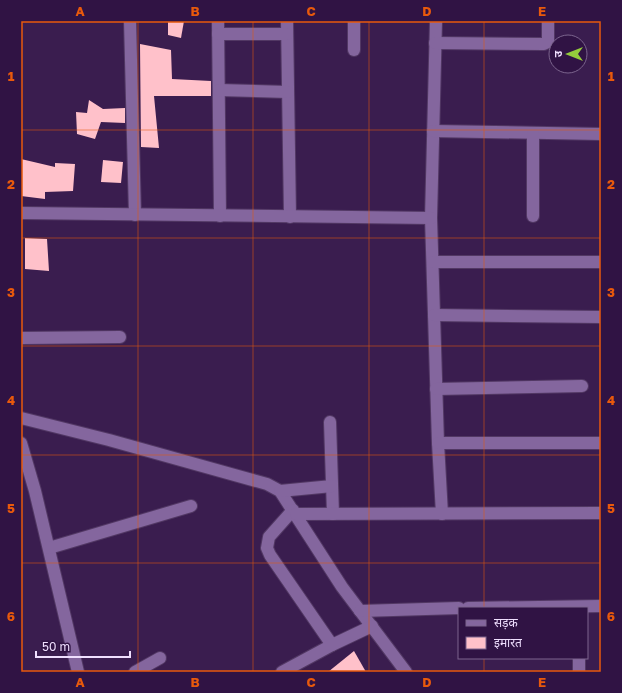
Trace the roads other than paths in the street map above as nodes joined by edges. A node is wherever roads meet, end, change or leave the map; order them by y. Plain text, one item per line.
1 (130, 21) edge
2 (218, 21) edge
3 (287, 21) edge
4 (354, 21) edge
5 (436, 21) edge
6 (548, 21) edge
7 (218, 34) junction
8 (288, 34) junction
9 (435, 43) junction
10 (354, 50) dead end
11 (219, 90) junction
12 (288, 92) junction
13 (433, 131) junction
14 (533, 133) junction
15 (601, 134) edge
16 (21, 213) edge
17 (135, 215) junction
18 (220, 216) junction
19 (533, 216) dead end
20 (290, 217) junction
21 (431, 218) junction
22 (432, 262) junction
23 (601, 262) edge
24 (434, 315) junction
25 (601, 317) edge
26 (120, 337) dead end
27 (21, 338) edge
28 (582, 386) dead end
29 (436, 389) junction
30 (21, 418) edge
31 (330, 422) dead end
32 (21, 443) edge
33 (438, 443) junction
34 (601, 443) edge
35 (332, 486) junction
36 (280, 491) junction
37 (191, 506) dead end
38 (294, 512) junction
39 (601, 513) edge
40 (333, 514) junction
41 (442, 514) junction
42 (49, 548) junction
43 (601, 606) edge
44 (576, 607) edge
45 (458, 608) edge
46 (360, 611) junction
47 (372, 626) junction
48 (332, 645) junction
49 (160, 658) dead end
50 (579, 659) edge
51 (78, 672) edge
52 (135, 672) edge
53 (282, 672) edge
54 (406, 672) edge
55 (578, 672) edge

1 - 17 street
2 - 7 street
3 - 8 street
4 - 10 street
5 - 9 street
6 - 9 street
7 - 8 street
7 - 11 street
8 - 12 street
9 - 13 street
11 - 12 street
11 - 18 street
12 - 20 street
13 - 14 street
13 - 21 street
14 - 15 street
14 - 19 street
16 - 17 street
17 - 18 street
18 - 20 street
20 - 21 street
21 - 22 street
22 - 23 street
22 - 24 street
24 - 25 street
24 - 29 street
26 - 27 street
28 - 29 street
29 - 33 street
30 - 36 street
31 - 35 street
32 - 42 street
33 - 34 street
33 - 41 street
35 - 36 street
35 - 40 street
36 - 38 street
37 - 42 street
38 - 40 street
38 - 46 street
38 - 48 street
39 - 41 street
40 - 41 street
42 - 51 street
43 - 44 street
45 - 46 street
46 - 47 street
47 - 48 street
47 - 54 street
48 - 53 street
49 - 52 street
50 - 55 street

